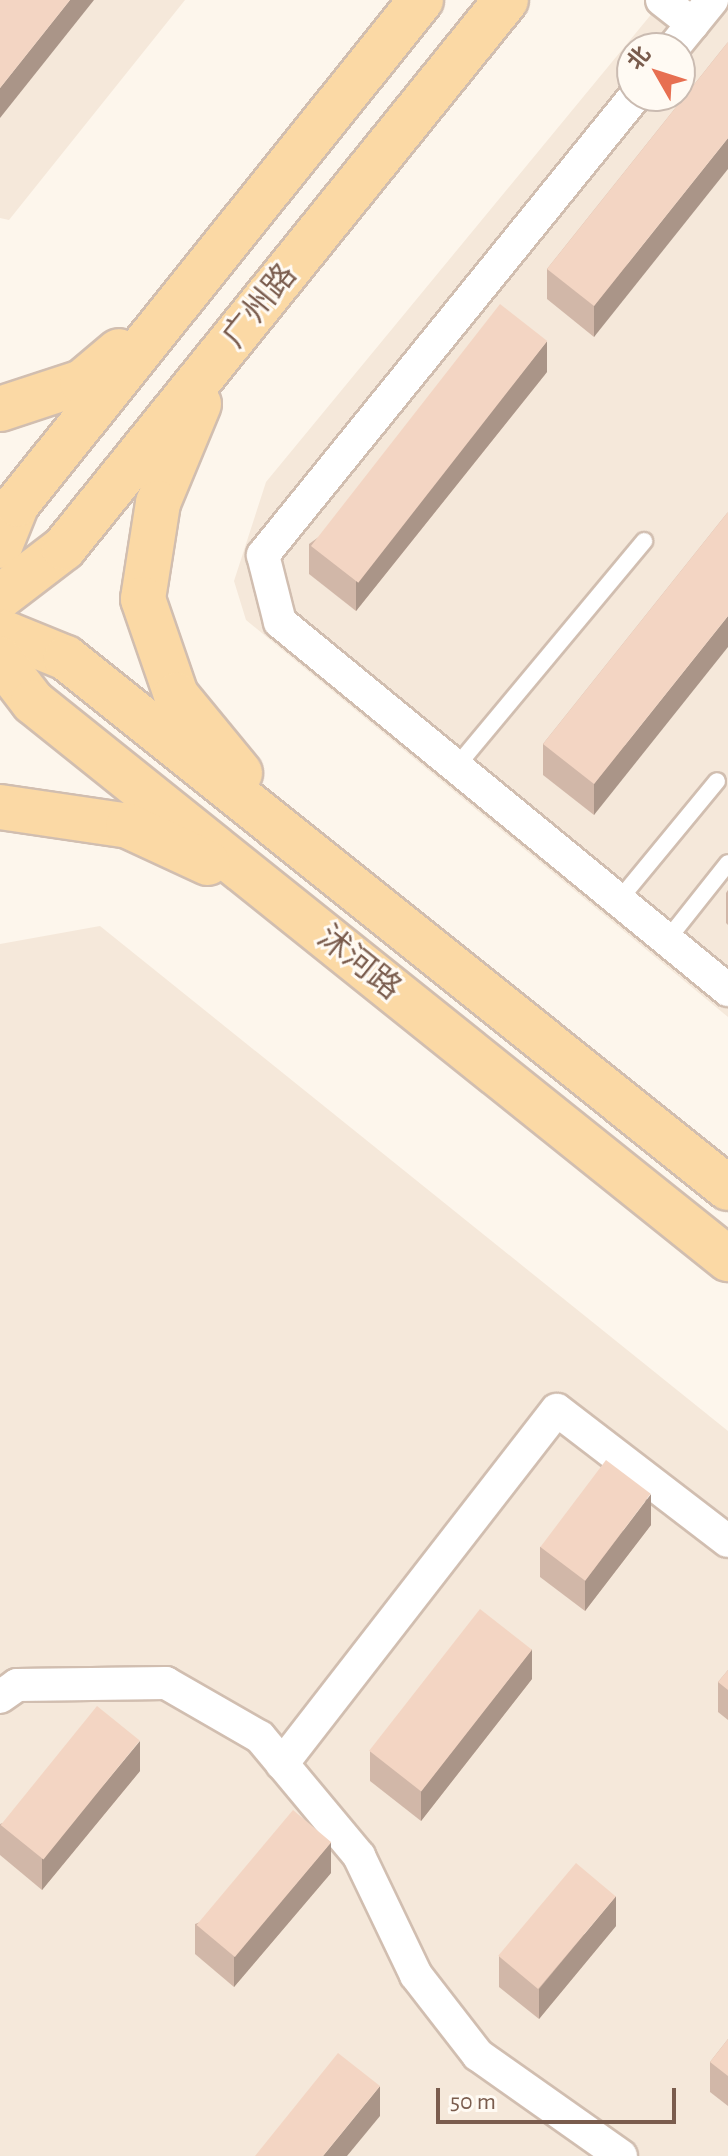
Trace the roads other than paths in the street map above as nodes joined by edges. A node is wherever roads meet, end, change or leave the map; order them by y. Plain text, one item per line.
1 (421, 0) edge
2 (506, 0) edge
3 (662, 0) edge
4 (693, 24) edge
5 (622, 112) edge
6 (183, 298) junction
7 (219, 358) junction
8 (0, 409) edge
9 (644, 541) dead end
10 (0, 546) edge
11 (0, 597) edge
12 (0, 631) edge
13 (0, 659) edge
14 (456, 767) junction
15 (717, 781) dead end
16 (0, 807) edge
17 (297, 843) junction
18 (728, 863) edge
19 (274, 895) junction
20 (619, 900) junction
21 (667, 940) junction
22 (728, 990) edge
23 (728, 1188) edge
24 (728, 1259) edge
25 (728, 1541) edge
26 (0, 1697) edge
27 (282, 1764) junction
28 (621, 2156) edge

1 - 6 main road, 广州路
2 - 7 main road, 广州路
3 - 4 street
5 - 14 street
6 - 8 main road
6 - 10 main road, 广州路
7 - 11 main road, 广州路
7 - 17 main road
9 - 14 lane
12 - 17 main road, 沭河路
13 - 19 main road, 沭河路
14 - 20 street
15 - 20 lane
16 - 19 main road
17 - 23 main road, 沭河路
18 - 21 lane
19 - 24 main road, 沭河路
20 - 21 street
21 - 22 street
25 - 27 street
26 - 27 street
27 - 28 street

